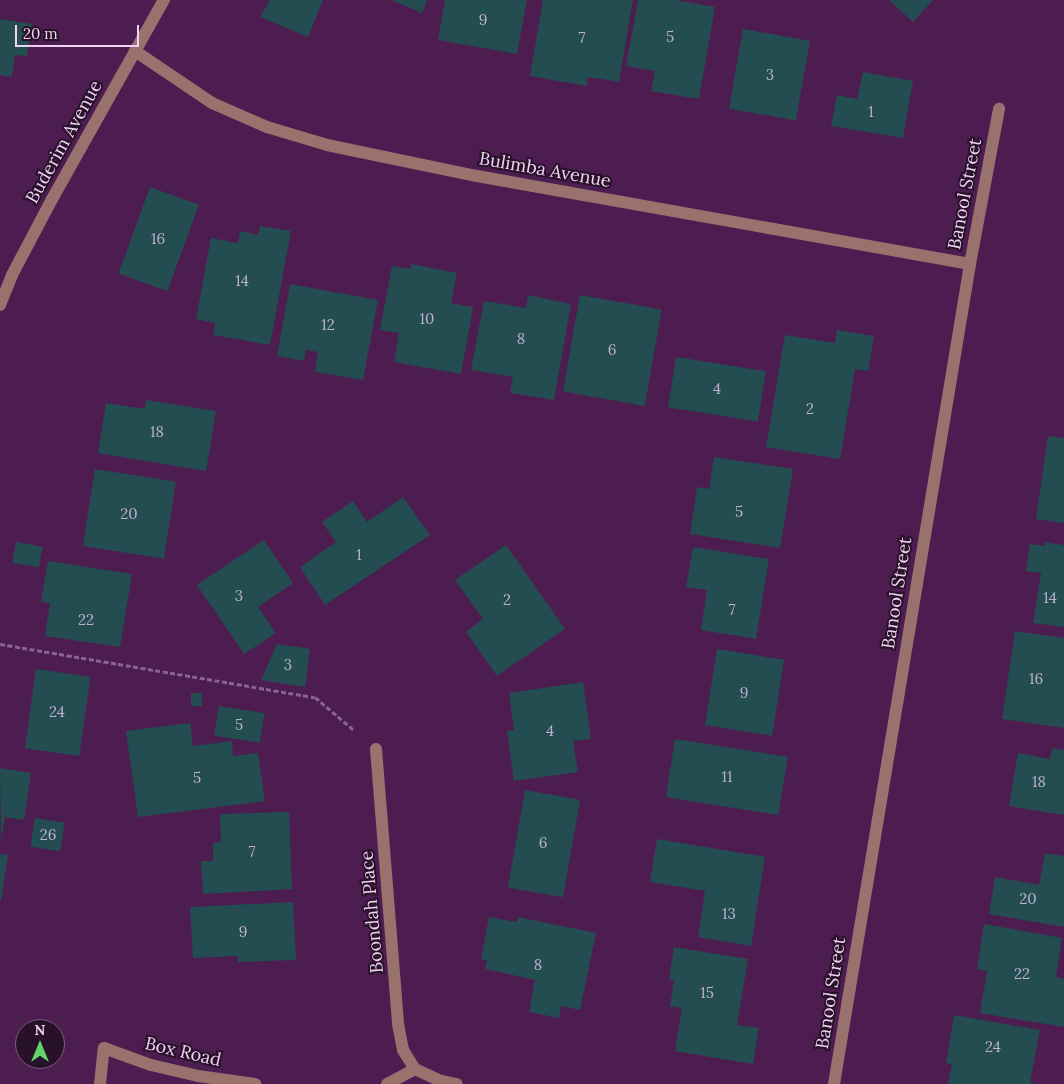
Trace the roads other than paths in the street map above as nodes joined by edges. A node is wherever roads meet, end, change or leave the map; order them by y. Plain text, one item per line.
1 (164, 0) edge
2 (135, 51) junction
3 (999, 109) dead end
4 (970, 264) junction
5 (0, 305) edge
6 (376, 749) road end
7 (415, 1069) junction
8 (100, 1084) edge
9 (255, 1084) edge
10 (387, 1084) edge
11 (457, 1084) edge
12 (834, 1084) edge

1 - 2 street, Buderim Avenue
2 - 4 street, Bulimba Avenue
2 - 5 street, Buderim Avenue
3 - 4 street, Banool Street
4 - 12 street, Banool Street
6 - 7 street, Boondah Place
7 - 10 street
7 - 11 street
8 - 9 street, Box Road

